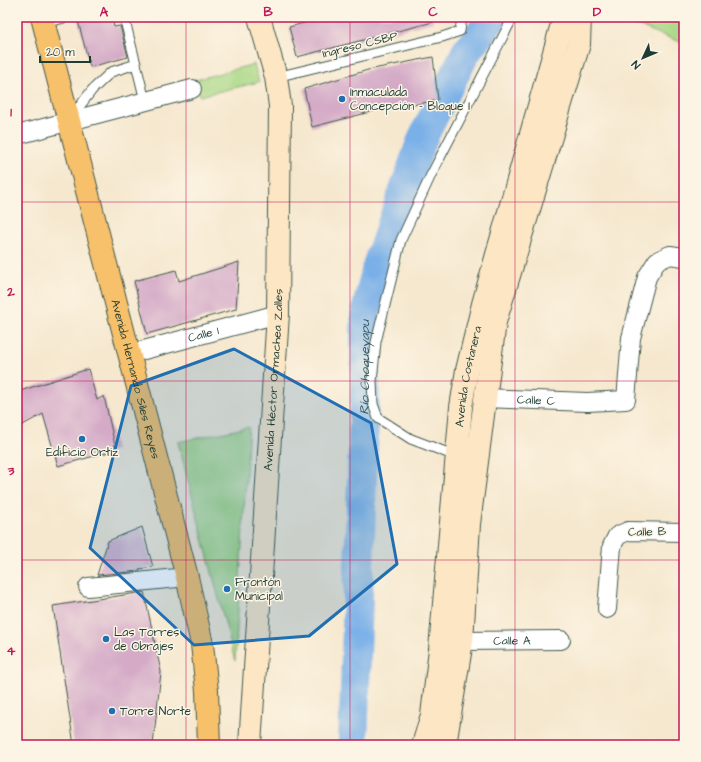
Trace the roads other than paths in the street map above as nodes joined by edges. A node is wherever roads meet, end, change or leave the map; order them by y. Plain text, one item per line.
1 (68, 17) edge
2 (124, 17) edge
3 (259, 17) edge
4 (462, 17) edge
5 (513, 17) edge
6 (564, 17) edge
7 (580, 17) edge
8 (43, 20) edge
9 (136, 64) junction
10 (276, 77) junction
11 (192, 89) dead end
12 (145, 101) junction
13 (68, 122) junction
14 (17, 135) edge
15 (684, 257) edge
16 (278, 314) junction
17 (129, 354) junction
18 (485, 398) junction
19 (456, 456) junction
20 (684, 532) edge
21 (187, 577) junction
22 (88, 587) dead end
23 (607, 609) dead end
24 (561, 640) dead end
25 (462, 641) junction
26 (209, 745) edge
27 (250, 745) edge
28 (423, 745) edge
29 (445, 745) edge

1 - 8 lane
2 - 9 lane
3 - 10 main road, Avenida Héctor Ormachea Zalles
4 - 10 lane, Ingreso CSBP
5 - 19 lane
6 - 19 main road, Avenida Costanera
7 - 18 main road, Avenida Costanera
8 - 13 main road, Avenida Hernando Siles Reyes
9 - 12 lane
9 - 13 lane
10 - 16 main road, Avenida Héctor Ormachea Zalles
11 - 12 street
12 - 13 street
13 - 14 street
13 - 17 main road, Avenida Hernando Siles Reyes
15 - 18 street, Calle C
16 - 17 street, Calle 1
16 - 27 main road, Avenida Héctor Ormachea Zalles
17 - 21 main road, Avenida Hernando Siles Reyes
18 - 25 main road, Avenida Costanera
19 - 28 main road, Avenida Costanera
20 - 23 street, Calle B
21 - 22 street
21 - 26 main road, Avenida Hernando Siles Reyes
24 - 25 street, Calle A
25 - 29 main road, Avenida Costanera

